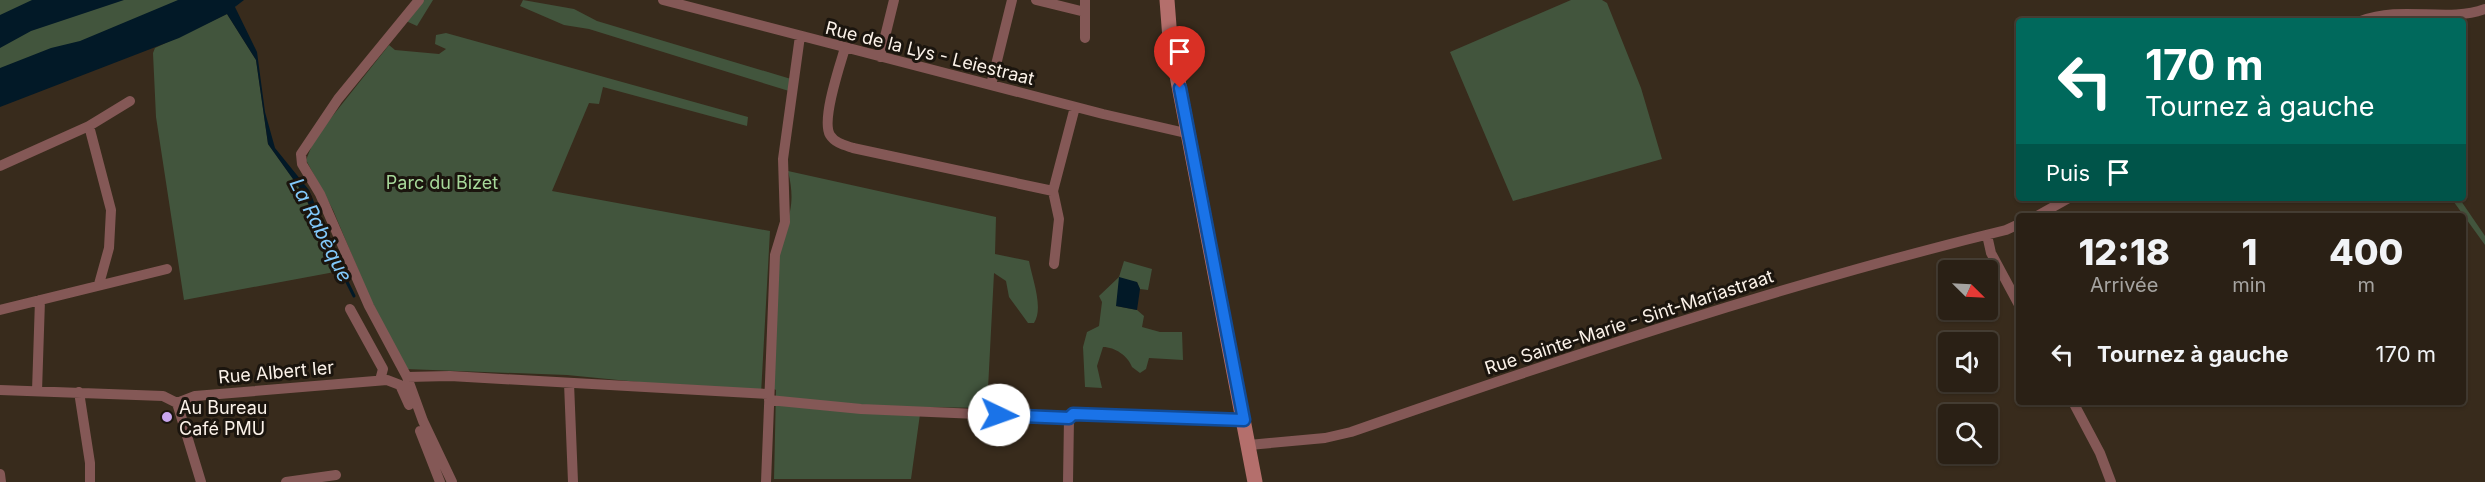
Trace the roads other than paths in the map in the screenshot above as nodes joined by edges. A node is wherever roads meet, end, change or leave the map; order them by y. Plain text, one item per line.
1 (418, 0) edge
2 (663, 0) edge
3 (894, 0) edge
4 (1012, 0) edge
5 (1036, 0) edge
6 (1084, 0) edge
7 (1167, 0) edge
8 (2485, 9) edge
9 (1085, 12) junction
10 (2372, 18) edge
11 (800, 36) junction
12 (1085, 38) dead end
13 (845, 48) junction
14 (880, 57) junction
15 (991, 85) junction
16 (130, 101) dead end
17 (1075, 107) junction
18 (89, 126) junction
19 (1190, 134) junction
20 (0, 166) edge
21 (1053, 192) junction
22 (2064, 201) edge
23 (2042, 213) edge
24 (2016, 225) edge
25 (1987, 235) junction
26 (1054, 264) dead end
27 (167, 269) dead end
28 (99, 284) junction
29 (2016, 299) edge
30 (40, 300) junction
31 (351, 309) dead end
32 (0, 310) edge
33 (407, 377) junction
34 (380, 380) junction
35 (569, 383) junction
36 (0, 390) edge
37 (37, 391) junction
38 (79, 392) junction
39 (768, 397) junction
40 (177, 403) junction
41 (2075, 405) edge
42 (1069, 418) junction
43 (1244, 420) junction
44 (1249, 446) junction
45 (0, 474) edge
46 (336, 475) dead end
47 (1, 482) edge
48 (90, 482) edge
49 (201, 482) edge
50 (286, 482) edge
51 (440, 482) edge
52 (452, 482) edge
53 (573, 482) edge
54 (766, 482) edge
55 (1068, 482) edge
56 (1255, 482) edge
57 (2111, 482) edge

1 - 33 street
2 - 11 street, Rue de la Lys - Leiestraat
3 - 14 street
4 - 15 street
5 - 9 street
6 - 9 street
7 - 19 street
8 - 10 street
9 - 12 street
11 - 13 street, Rue de la Lys - Leiestraat
11 - 39 street
13 - 14 street, Rue de la Lys - Leiestraat
13 - 21 street
14 - 15 street, Rue de la Lys - Leiestraat
15 - 17 street, Rue de la Lys - Leiestraat
16 - 18 street
17 - 19 street, Rue de la Lys - Leiestraat
17 - 21 street
18 - 20 street
18 - 28 street
19 - 43 street
21 - 26 street
22 - 23 street
24 - 25 street, Rue Sainte-Marie - Sint-Mariastraat
25 - 29 street
25 - 44 street, Rue Sainte-Marie - Sint-Mariastraat
27 - 28 street
28 - 30 street
30 - 32 street
30 - 37 street
31 - 34 street
33 - 35 street
33 - 52 street
34 - 40 street, Rue Albert Ier
34 - 51 street
35 - 39 street
35 - 53 street
36 - 37 street
37 - 38 street
38 - 40 street
38 - 48 street
39 - 42 street
39 - 54 street
40 - 49 street
41 - 57 street
42 - 43 street
42 - 55 street
43 - 44 street
44 - 56 street
45 - 47 street
46 - 50 street

